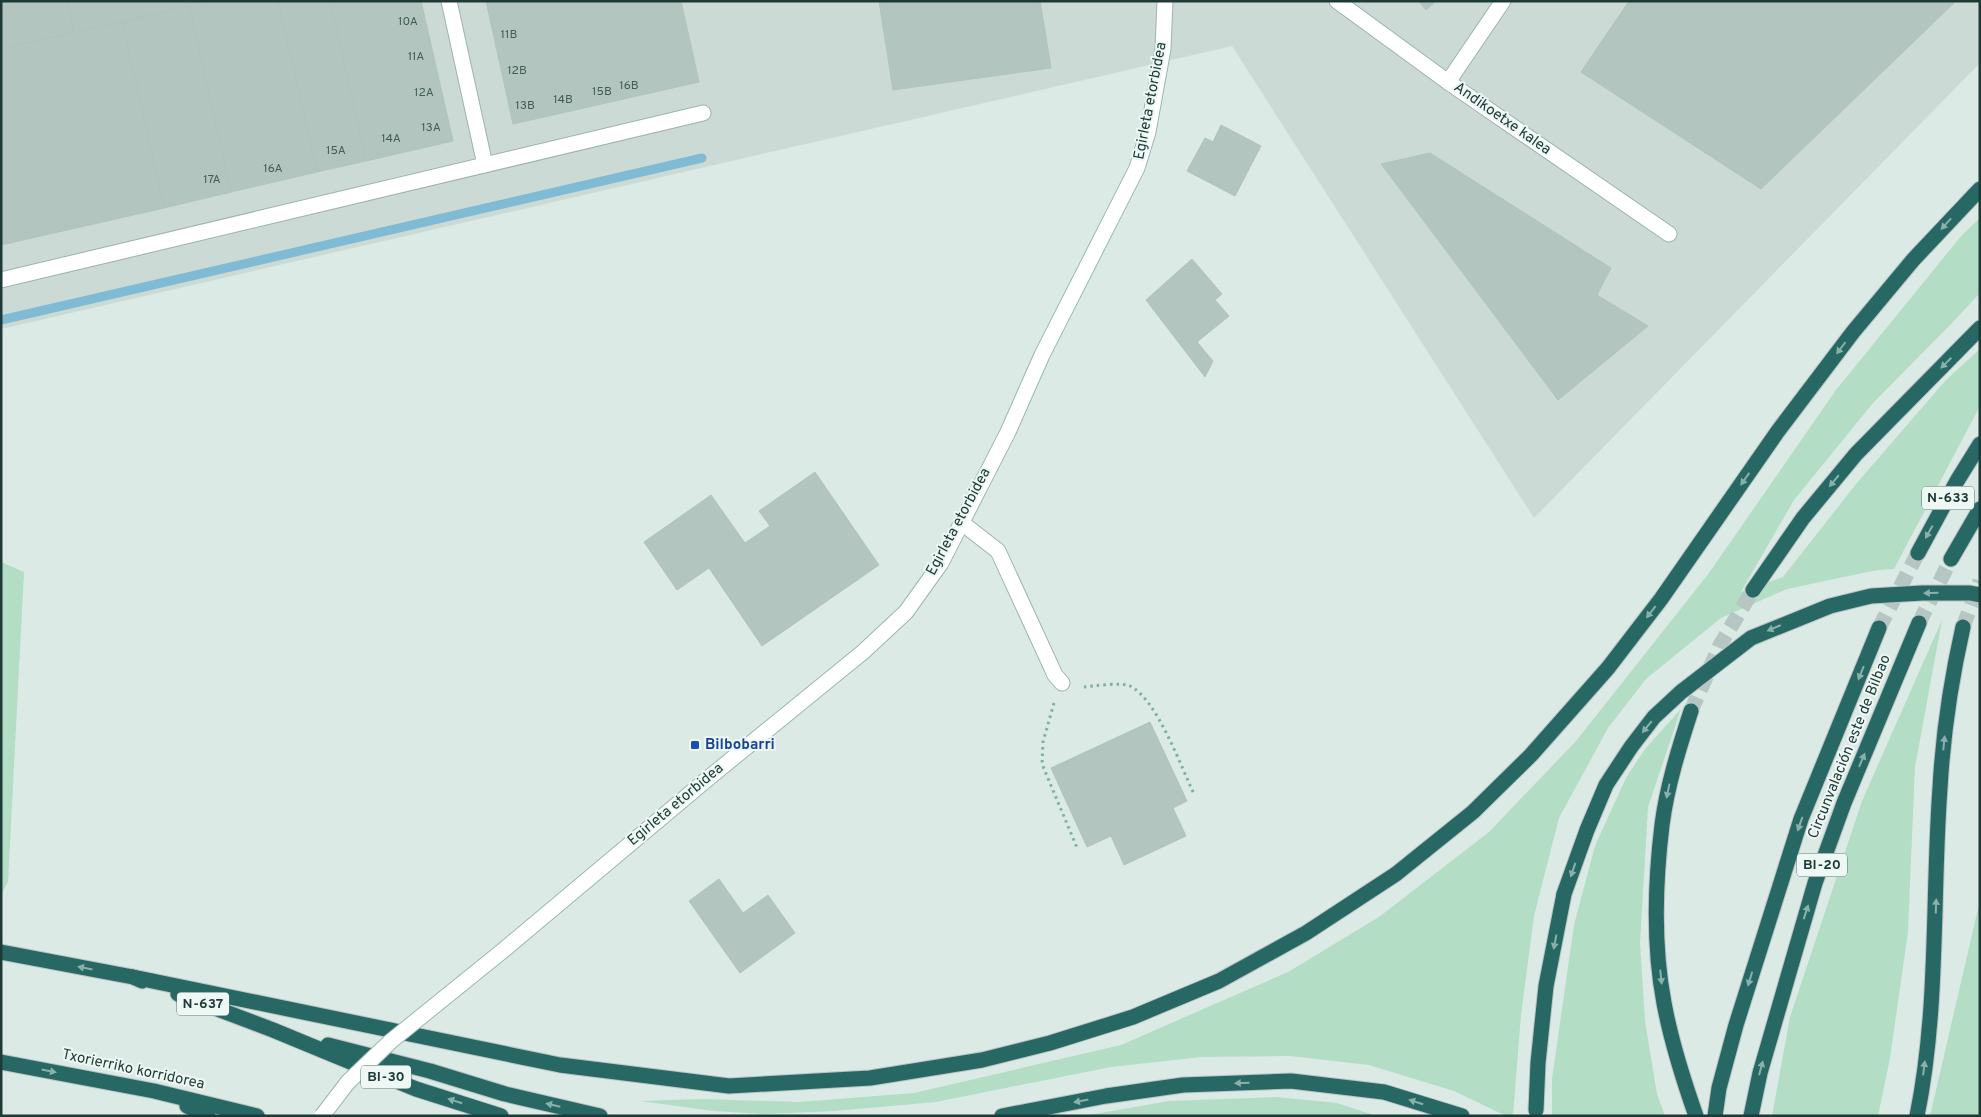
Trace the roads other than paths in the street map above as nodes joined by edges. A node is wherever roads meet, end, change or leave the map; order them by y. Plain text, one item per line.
1 (449, 1) edge
2 (1165, 1) edge
3 (1337, 1) edge
4 (1503, 1) edge
5 (1448, 82) junction
6 (703, 113) dead end
7 (485, 165) junction
8 (1980, 189) edge
9 (1669, 234) dead end
10 (1, 280) edge
11 (1980, 328) edge
12 (1980, 444) edge
13 (1980, 510) edge
14 (962, 523) junction
15 (1918, 553) tunnel mouth
16 (1951, 560) tunnel mouth
17 (1753, 590) tunnel mouth
18 (1980, 595) edge
19 (1919, 623) tunnel mouth
20 (1963, 627) tunnel mouth
21 (1879, 628) tunnel mouth
22 (1062, 683) road end
23 (1691, 711) tunnel mouth
24 (1, 952) edge
25 (133, 977) junction
26 (273, 1030) junction
27 (1, 1062) edge
28 (154, 1091) junction
29 (1536, 1110) dead end
30 (208, 1116) edge
31 (257, 1116) edge
32 (322, 1116) edge
33 (501, 1116) edge
34 (600, 1116) edge
35 (1002, 1116) edge
36 (1462, 1116) edge
37 (1696, 1116) edge
38 (1715, 1116) edge
39 (1751, 1116) edge
40 (1917, 1116) edge

1 - 7 street
2 - 14 street, Egirleta etorbidea
3 - 5 street, Andikoetxe kalea
4 - 5 street
5 - 9 street, Andikoetxe kalea
6 - 7 street
7 - 10 street
8 -> 25 highway
11 -> 17 highway
12 -> 15 highway, N-633
13 - 16 highway, N-633
14 - 22 street
14 - 32 street, Egirleta etorbidea, bridge
18 -> 29 highway, bridge
39 -> 19 highway, Circunvalación este de Bilbao / BI-20
40 -> 20 highway
21 -> 38 highway, Circunvalación este de Bilbao / BI-20
23 -> 37 highway
25 -> 24 highway
25 - 26 highway, N-637
33 -> 26 highway, BI-30
34 -> 26 highway
27 -> 28 highway, Txorierriko korridorea
28 - 30 highway
28 - 31 highway, Txorierriko korridorea
36 -> 35 highway

